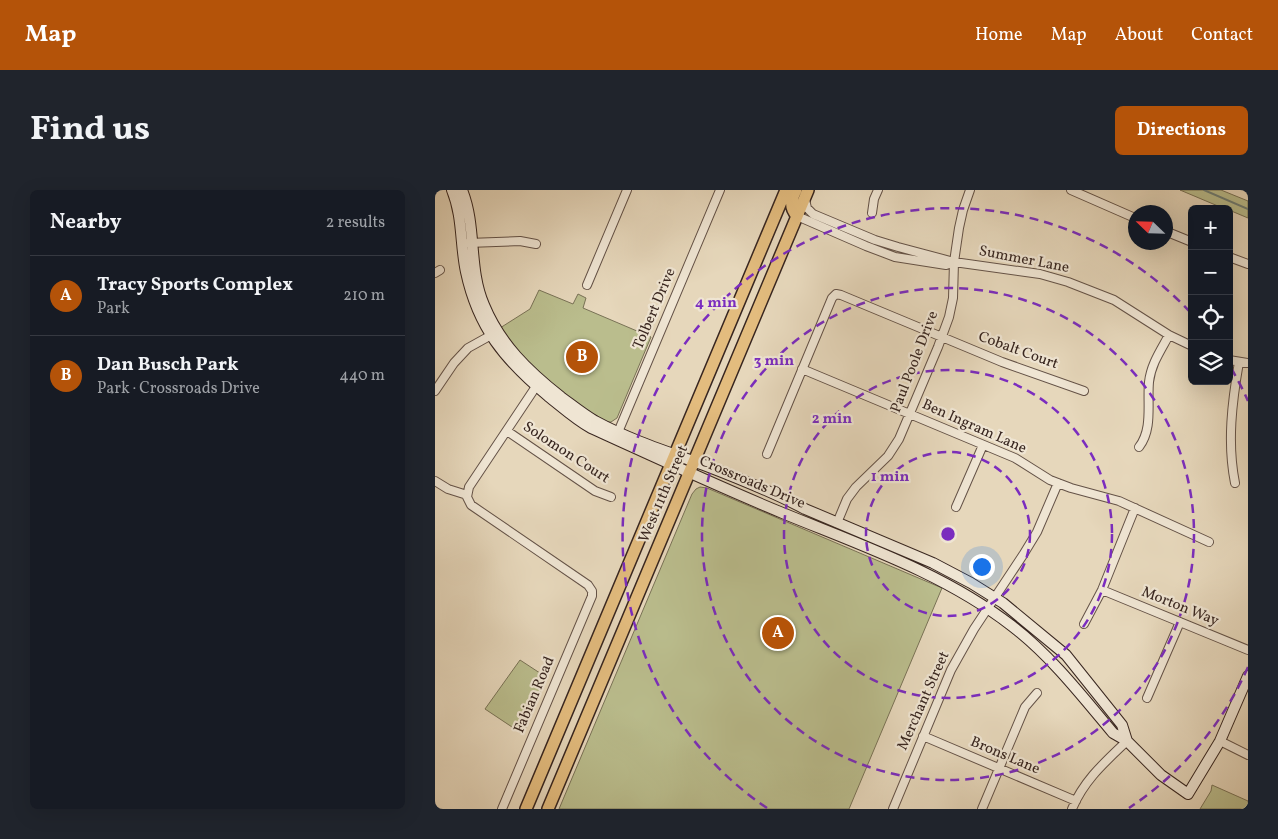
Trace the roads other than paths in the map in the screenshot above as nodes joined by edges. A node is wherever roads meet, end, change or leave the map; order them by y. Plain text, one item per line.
1 (452, 190) edge
2 (462, 190) edge
3 (627, 190) edge
4 (720, 190) edge
5 (786, 190) edge
6 (878, 190) edge
7 (970, 190) edge
8 (1071, 190) edge
9 (803, 193) edge
10 (872, 213) dead end
11 (1128, 215) edge
12 (797, 216) junction
13 (1173, 234) edge
14 (1188, 240) edge
15 (468, 243) junction
16 (536, 244) dead end
17 (1233, 258) edge
18 (954, 262) junction
19 (1248, 264) edge
20 (587, 285) dead end
21 (494, 334) junction
22 (1169, 335) junction
23 (941, 338) junction
24 (1188, 344) edge
25 (1233, 361) edge
26 (1239, 362) junction
27 (1248, 363) edge
28 (802, 369) junction
29 (539, 384) junction
30 (1084, 390) dead end
31 (435, 392) edge
32 (910, 414) junction
33 (507, 430) junction
34 (617, 435) junction
35 (983, 445) junction
36 (1139, 447) dead end
37 (767, 454) dead end
38 (673, 460) junction
39 (694, 461) junction
40 (689, 473) junction
41 (435, 481) edge
42 (1058, 483) junction
43 (1235, 483) dead end
44 (467, 494) junction
45 (611, 497) dead end
46 (956, 507) dead end
47 (1135, 508) junction
48 (837, 523) junction
49 (1209, 542) dead end
50 (1103, 590) junction
51 (995, 597) junction
52 (988, 608) junction
53 (1180, 622) junction
54 (1084, 624) dead end
55 (1248, 650) edge
56 (1248, 676) edge
57 (1037, 693) dead end
58 (1147, 698) dead end
59 (923, 736) junction
60 (1127, 741) junction
61 (1220, 741) junction
62 (1248, 755) edge
63 (999, 769) junction
64 (532, 796) junction
65 (1074, 805) edge
66 (502, 809) edge
67 (526, 809) edge
68 (532, 809) edge
69 (548, 809) edge
70 (893, 809) edge
71 (982, 809) edge

1 - 15 street, Crossroads Drive
2 - 15 street, Crossroads Drive
3 - 20 street
4 - 34 street, Tolbert Drive
5 - 38 main road, West 11th Street
6 - 10 street
7 - 18 street, Paul Poole Drive
8 - 11 street
9 - 12 main road, West 11th Street
9 - 18 street, Summer Lane
12 - 18 street, Summer Lane
12 - 39 main road, West 11th Street
13 - 14 street
15 - 16 street
15 - 21 street, Crossroads Drive
17 - 19 street
18 - 22 street, Summer Lane
18 - 23 street, Paul Poole Drive
21 - 29 street, Crossroads Drive
21 - 31 street
22 - 24 street, Summer Lane
22 - 36 street
23 - 28 street, Cobalt Court
23 - 30 street, Cobalt Court
23 - 32 street, Paul Poole Drive
25 - 26 street
26 - 27 street
26 - 43 street
28 - 32 street, Ben Ingram Lane
28 - 37 street
29 - 33 street
29 - 34 street, Crossroads Drive
32 - 35 street, Ben Ingram Lane
32 - 48 street, Paul Poole Drive
33 - 44 street
33 - 45 street, Solomon Court
34 - 38 street, Crossroads Drive
35 - 42 street, Ben Ingram Lane
35 - 46 street
38 - 39 street, Crossroads Drive
38 - 40 street, Crossroads Drive
38 - 64 main road, West 11th Street
39 - 40 main road, West 11th Street
39 - 48 street, Crossroads Drive
40 - 52 street, Crossroads Drive
40 - 69 main road, West 11th Street
41 - 44 street
42 - 47 street, Ben Ingram Lane
42 - 51 street, Merchant Street
44 - 66 street, Fabian Road
47 - 49 street, Ben Ingram Lane
47 - 50 street
48 - 51 street, Crossroads Drive
50 - 53 street, Morton Way
50 - 54 street
51 - 52 street, Merchant Street
51 - 60 street, Crossroads Drive
52 - 59 street, Merchant Street
52 - 60 street, Crossroads Drive
53 - 55 street, Morton Way
53 - 58 street
56 - 61 street
57 - 63 street
59 - 63 street, Brons Lane
59 - 70 street, Merchant Street
60 - 61 street, Crossroads Drive
60 - 65 street
61 - 62 street
63 - 65 street, Brons Lane
63 - 71 street
64 - 67 main road, West 11th Street
64 - 68 street

